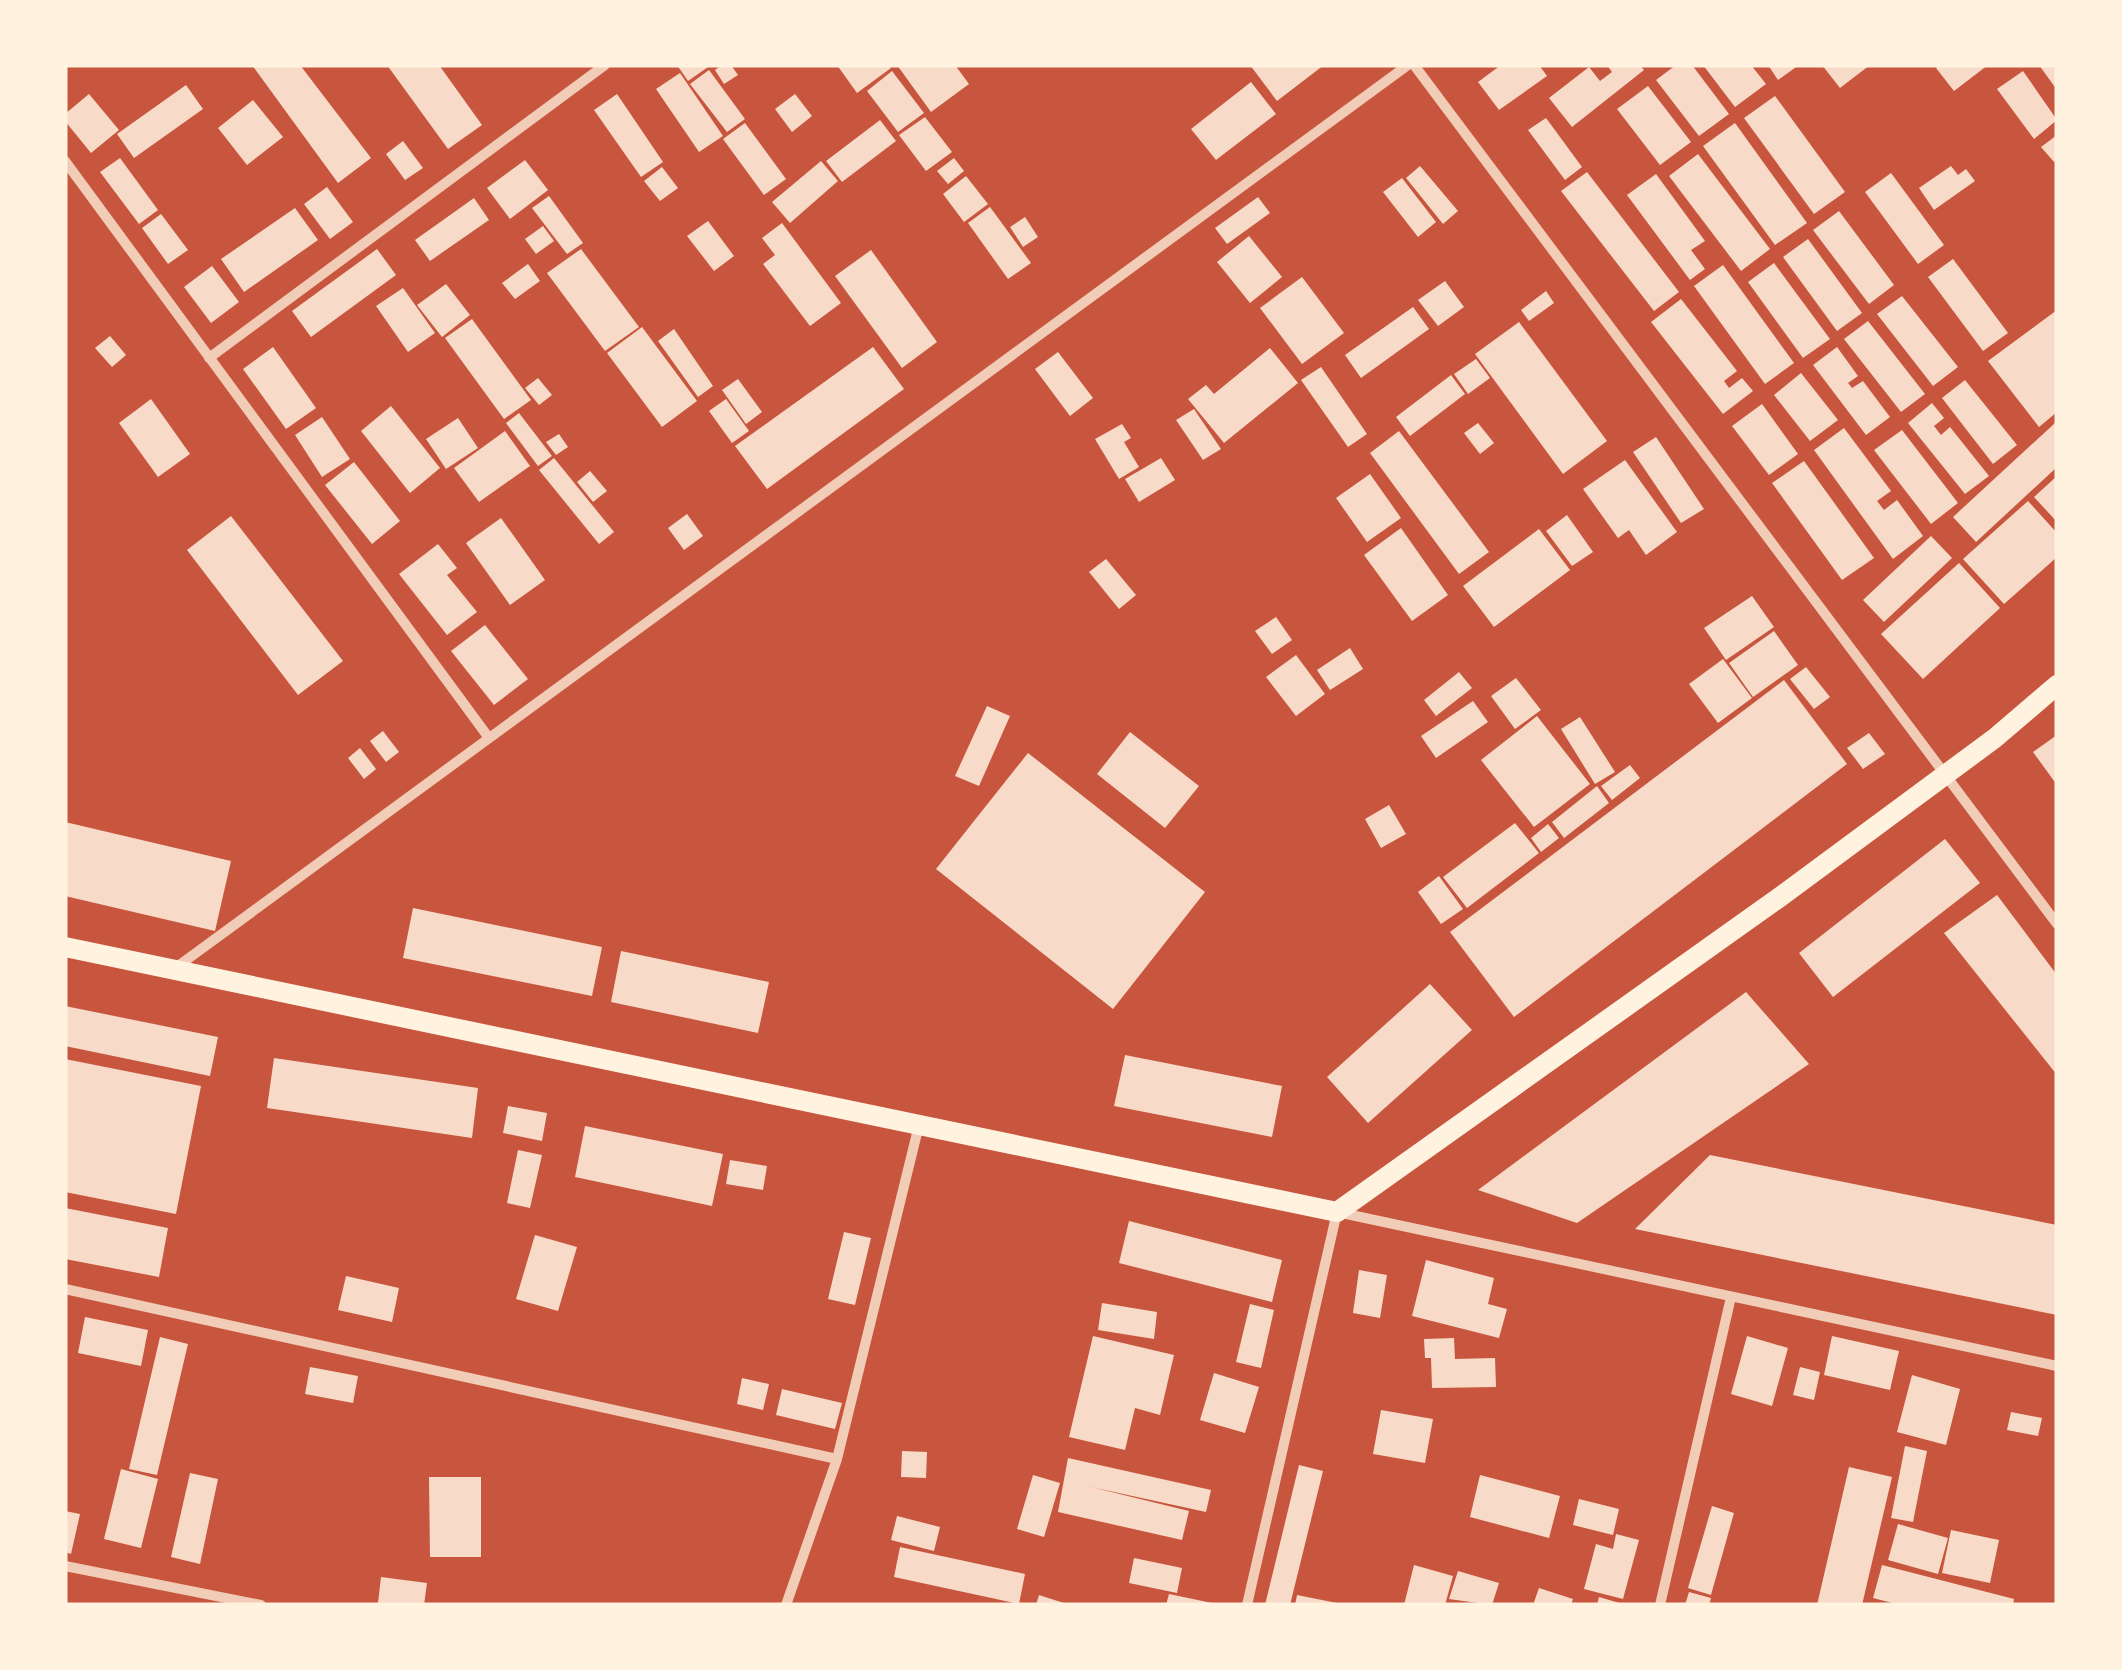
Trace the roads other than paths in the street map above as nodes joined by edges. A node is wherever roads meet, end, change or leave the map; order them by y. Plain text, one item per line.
1 (605, 65) edge
2 (1411, 65) edge
3 (65, 161) edge
4 (209, 358) junction
5 (2057, 686) edge
6 (489, 738) junction
7 (1945, 775) junction
8 (2057, 924) edge
9 (65, 948) edge
10 (173, 970) junction
11 (919, 1125) junction
12 (1337, 1212) junction
13 (65, 1289) edge
14 (1732, 1296) junction
15 (2057, 1366) edge
16 (836, 1459) junction
17 (65, 1566) edge
18 (260, 1605) edge
19 (786, 1605) edge
20 (1248, 1605) edge
21 (1660, 1605) edge

1 - 4 street
2 - 6 street
2 - 7 street
3 - 4 street
4 - 6 street
5 - 7 main road
6 - 10 street
7 - 8 street
7 - 12 main road
9 - 10 main road
10 - 11 main road
11 - 12 main road
11 - 16 street
12 - 14 street
12 - 20 street
13 - 16 street
14 - 15 street
14 - 21 street
16 - 19 street
17 - 18 street

